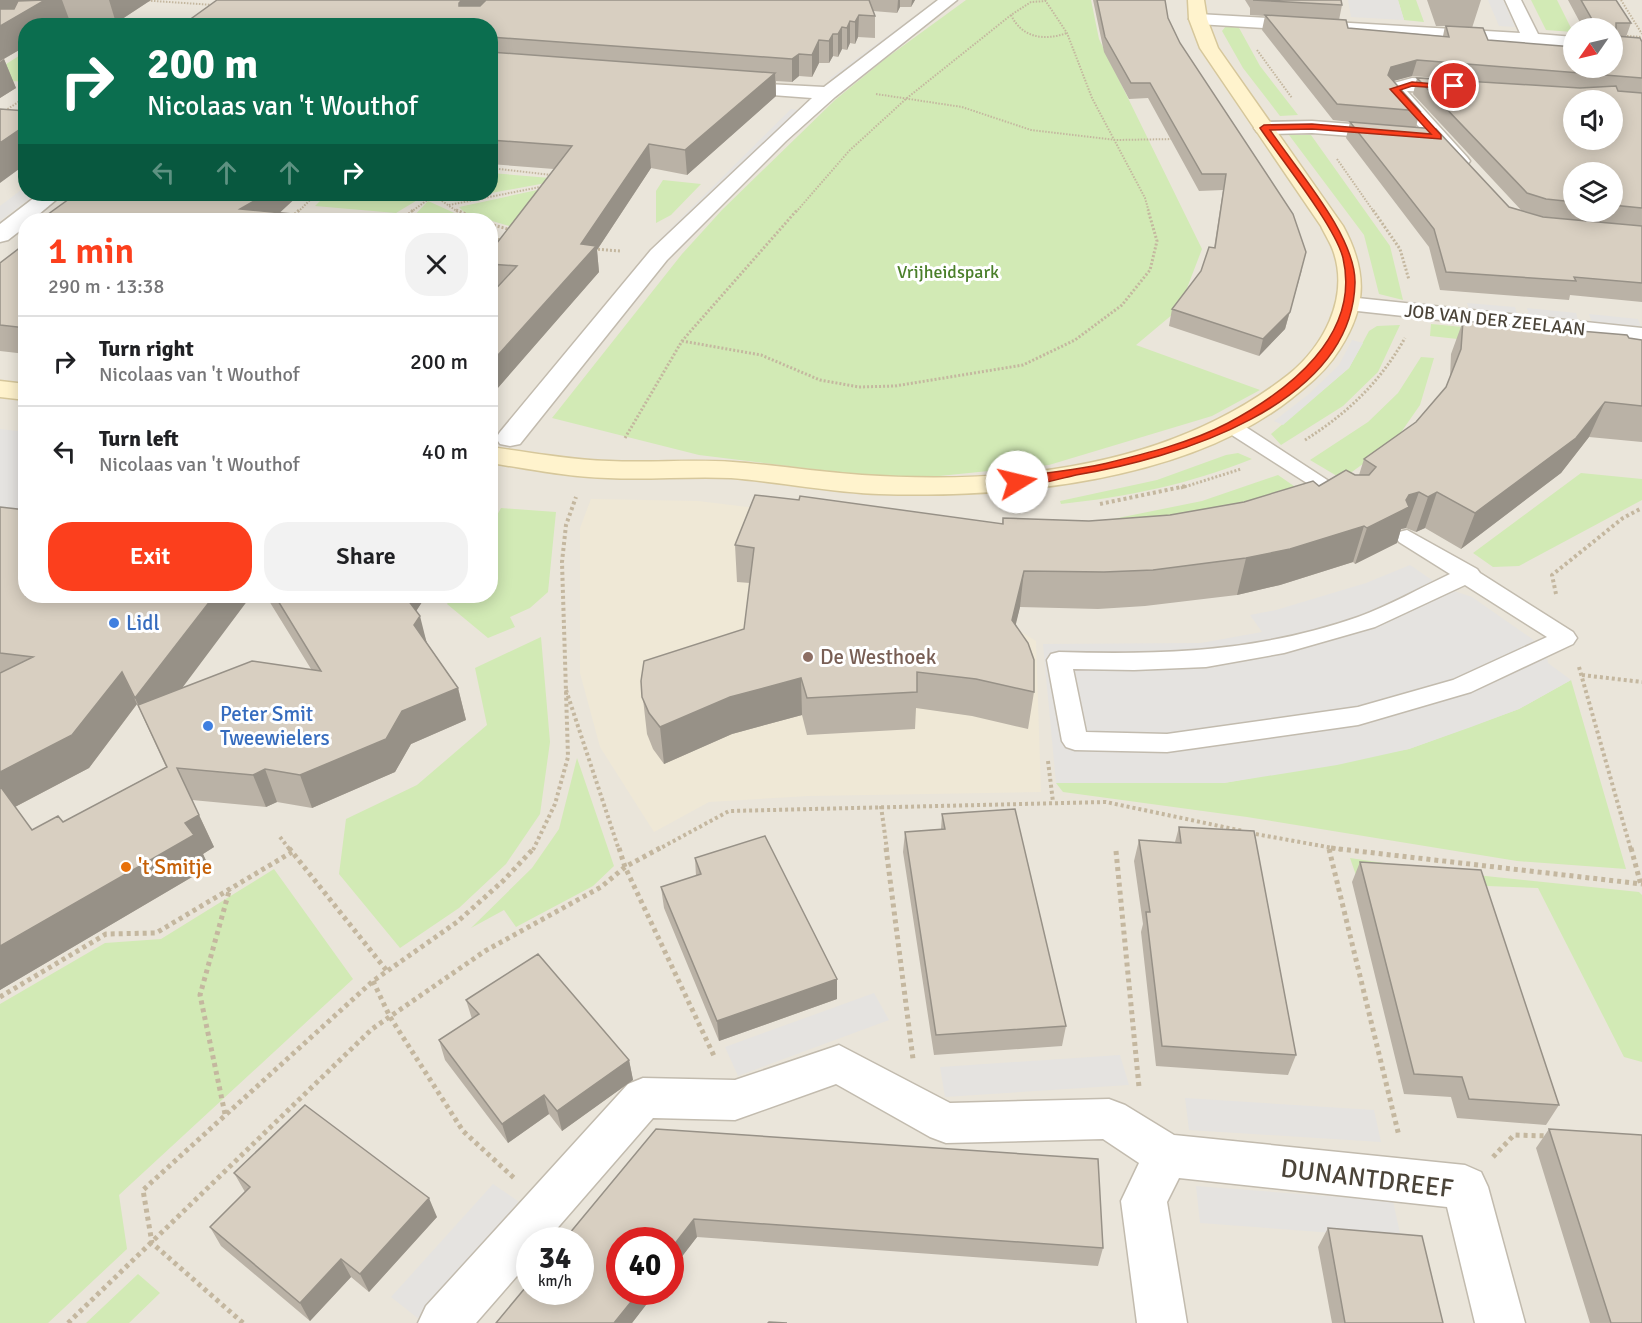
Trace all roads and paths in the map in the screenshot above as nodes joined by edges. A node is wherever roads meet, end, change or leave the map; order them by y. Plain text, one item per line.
1 (139, 0) edge
2 (949, 0) edge
3 (1513, 0) edge
4 (1622, 0) edge
5 (168, 1) edge
6 (1045, 1) edge
7 (224, 6) edge
8 (1197, 9) edge
9 (1011, 15) junction
10 (1240, 21) junction
11 (1066, 33) junction
12 (1623, 35) edge
13 (1642, 36) edge
14 (1532, 39) junction
15 (1563, 41) edge
16 (716, 84) edge
17 (1483, 88) edge
18 (831, 91) junction
19 (907, 98) junction
20 (18, 102) edge
21 (0, 114) edge
22 (1312, 127) junction
23 (1264, 128) junction
24 (1438, 137) junction
25 (1182, 139) edge
26 (1116, 140) junction
27 (498, 169) edge
28 (561, 176) edge
29 (1475, 177) edge
30 (545, 186) edge
31 (498, 195) edge
32 (43, 201) edge
33 (309, 201) edge
34 (424, 201) edge
35 (443, 201) edge
36 (469, 201) edge
37 (449, 205) junction
38 (28, 213) edge
39 (296, 213) edge
40 (410, 213) edge
41 (461, 213) edge
42 (18, 221) edge
43 (498, 226) edge
44 (520, 233) edge
45 (0, 235) edge
46 (498, 240) edge
47 (514, 241) edge
48 (592, 249) edge
49 (659, 255) junction
50 (1348, 304) junction
51 (1410, 312) junction
52 (1642, 334) edge
53 (682, 341) junction
54 (0, 389) edge
55 (18, 391) edge
56 (1231, 426) junction
57 (498, 441) edge
58 (498, 442) edge
59 (498, 442) edge
60 (618, 449) junction
61 (1276, 455) junction
62 (691, 469) junction
63 (580, 487) dead end
64 (1351, 502) edge
65 (1095, 504) dead end
66 (1642, 508) edge
67 (1407, 537) edge
68 (1469, 574) junction
69 (1565, 638) junction
70 (1582, 675) junction
71 (1642, 682) edge
72 (564, 683) junction
73 (881, 806) junction
74 (280, 837) dead end
75 (1329, 848) junction
76 (1116, 851) dead end
77 (292, 852) junction
78 (625, 867) junction
79 (1642, 884) edge
80 (230, 888) junction
81 (387, 971) junction
82 (373, 981) junction
83 (0, 997) edge
84 (390, 1017) junction
85 (735, 1100) junction
86 (919, 1107) junction
87 (225, 1115) junction
88 (1550, 1136) edge
89 (1156, 1148) junction
90 (1410, 1183) junction
91 (1465, 1187) junction
92 (546, 1208) junction
93 (152, 1243) junction
94 (68, 1323) edge
95 (243, 1323) edge
96 (444, 1323) edge
97 (1162, 1323) edge
98 (1500, 1323) edge

1 - 5 path
2 - 18 street
3 - 14 street
4 - 13 path
5 - 7 path
6 - 9 path
6 - 11 path
8 - 10 street
8 - 23 street
9 - 11 path
9 - 19 path
10 - 14 street
10 - 22 path
11 - 26 path
12 - 13 path
14 - 15 street
16 - 18 street
17 - 24 street
18 - 19 path
18 - 49 street
19 - 26 path
19 - 53 path
20 - 21 path
22 - 23 street
22 - 24 street
22 - 51 path
23 - 50 street
24 - 29 street
25 - 26 path
26 - 53 path
27 - 28 path
30 - 31 path
32 - 38 street
33 - 39 path
34 - 40 path
35 - 37 path
36 - 37 path
37 - 41 path
42 - 45 street
43 - 44 path
46 - 47 path
48 - 49 path
49 - 57 street
50 - 51 street, JOB VAN DER ZEELAAN
50 - 56 street
51 - 52 street, JOB VAN DER ZEELAAN
51 - 61 path
53 - 60 path
54 - 55 street
56 - 61 lane
56 - 62 street
58 - 60 street
59 - 62 street
60 - 62 street
61 - 64 lane
61 - 65 path
63 - 72 path
66 - 69 path
67 - 68 lane
68 - 69 lane
68 - 69 lane
69 - 70 path
70 - 71 path
70 - 79 path
72 - 78 path
72 - 81 path
73 - 75 path
73 - 78 path
73 - 86 path
74 - 77 path
75 - 79 path
75 - 90 path
76 - 89 path
77 - 80 path
77 - 81 path
78 - 84 path
78 - 85 path
80 - 83 path
80 - 87 path
81 - 82 path
82 - 84 path
82 - 87 path
84 - 92 path
84 - 93 path
85 - 86 street, DUNANTDREEF
85 - 92 street, DUNANTDREEF
86 - 89 street, DUNANTDREEF
87 - 93 path
88 - 91 path
89 - 90 street, DUNANTDREEF
89 - 97 street
90 - 91 street, DUNANTDREEF
91 - 98 street, DUNANTDREEF
92 - 96 street, DUNANTDREEF
93 - 94 path
93 - 95 path

